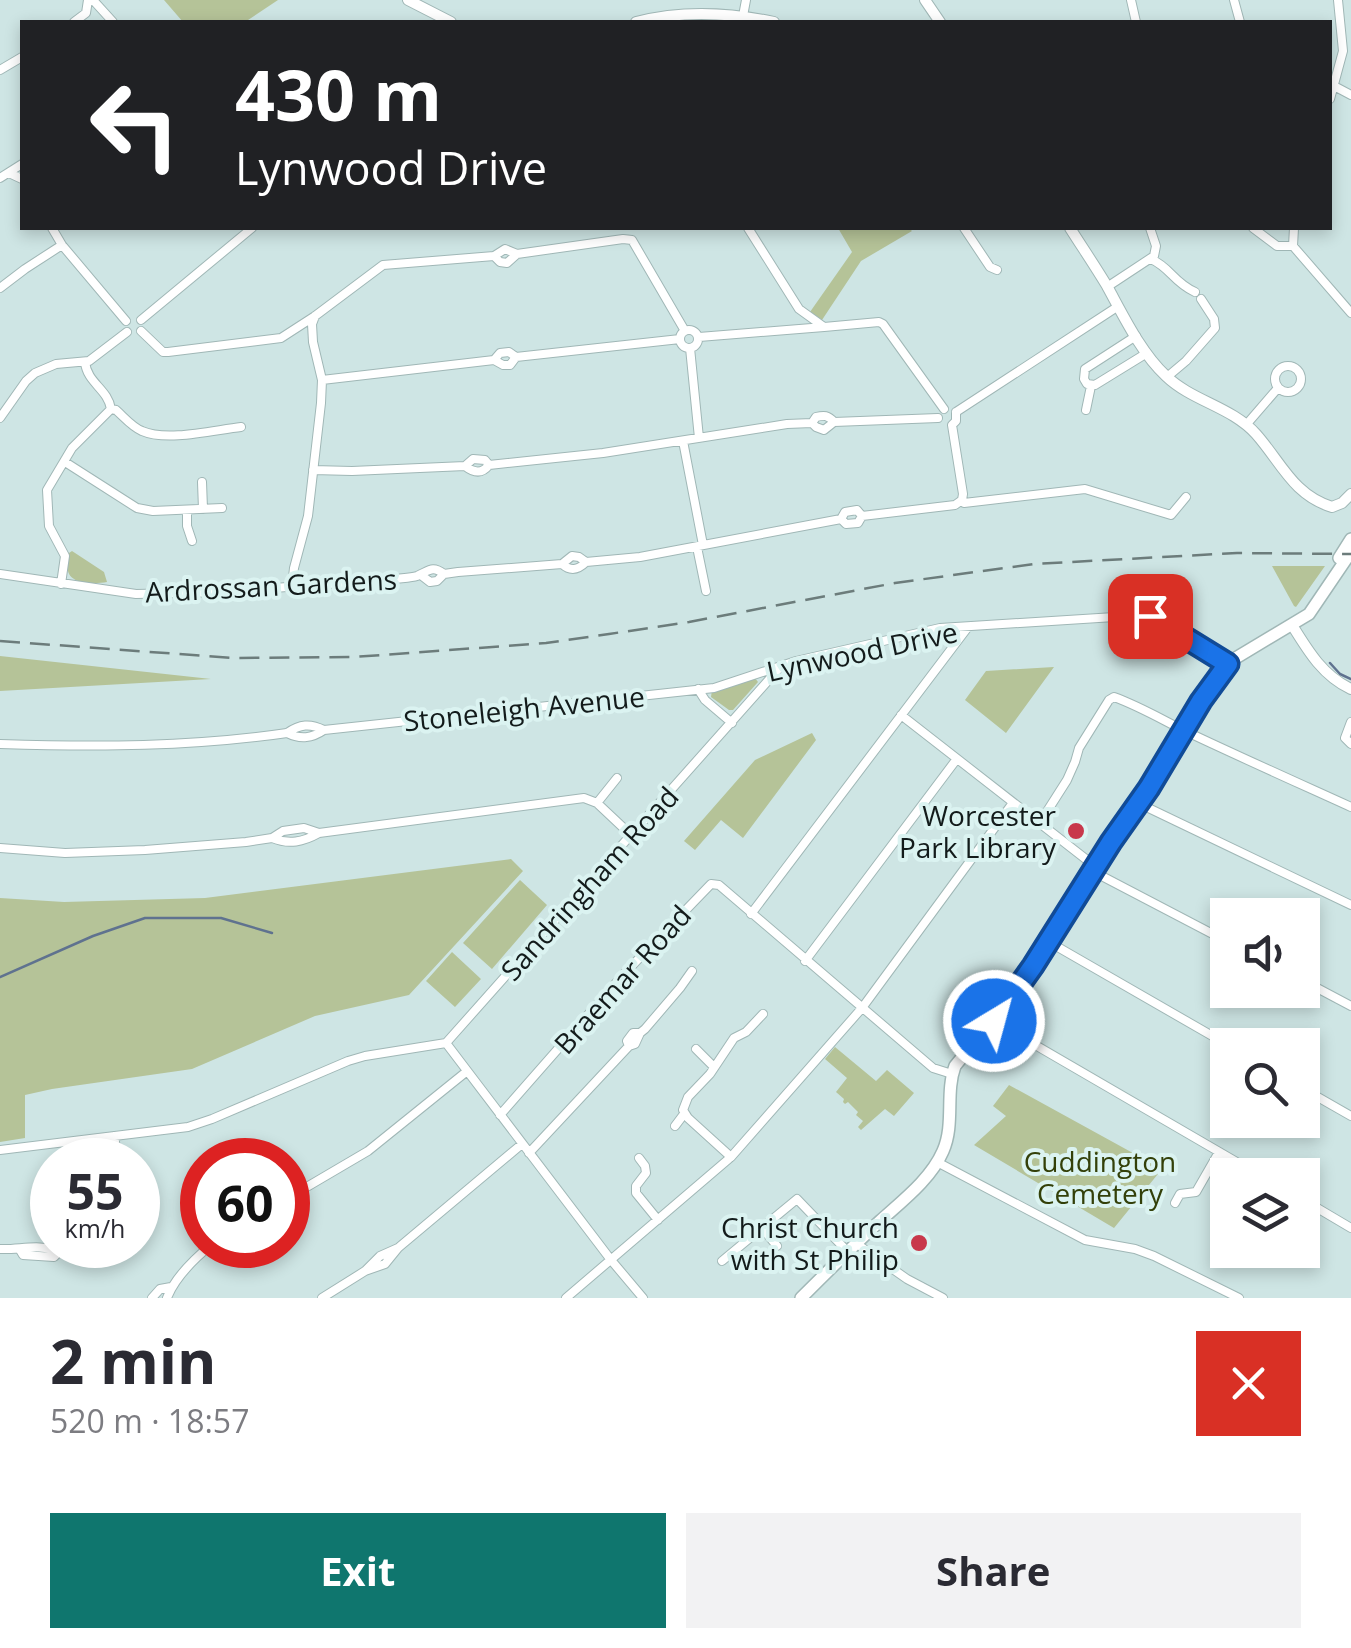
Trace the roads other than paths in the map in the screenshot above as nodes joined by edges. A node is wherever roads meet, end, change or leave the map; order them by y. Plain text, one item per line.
1 (91, 0) edge
2 (408, 0) edge
3 (746, 0) edge
4 (1338, 0) edge
5 (104, 12) junction
6 (86, 13) junction
7 (743, 16) junction
8 (77, 20) edge
9 (112, 20) edge
10 (447, 20) edge
11 (644, 20) edge
12 (764, 20) edge
13 (1334, 86) junction
14 (1332, 93) edge
15 (1351, 95) edge
16 (53, 230) edge
17 (250, 230) edge
18 (749, 230) edge
19 (965, 230) edge
20 (1071, 230) edge
21 (1151, 230) edge
22 (1256, 230) edge
23 (1294, 230) edge
24 (62, 245) junction
25 (1292, 246) junction
26 (1152, 259) junction
27 (997, 270) dead end
28 (1107, 287) junction
29 (0, 288) edge
30 (1117, 307) junction
31 (799, 309) junction
32 (1351, 313) edge
33 (315, 316) junction
34 (141, 320) junction
35 (126, 321) junction
36 (824, 327) junction
37 (799, 329) junction
38 (126, 332) junction
39 (141, 332) junction
40 (292, 333) junction
41 (682, 335) junction
42 (1136, 336) junction
43 (698, 338) junction
44 (312, 342) junction
45 (1122, 345) junction
46 (690, 348) junction
47 (1147, 352) junction
48 (1132, 361) junction
49 (85, 362) junction
50 (1167, 377) junction
51 (322, 380) junction
52 (1091, 386) junction
53 (1278, 388) dead end
54 (111, 409) junction
55 (1086, 410) dead end
56 (956, 412) junction
57 (941, 414) junction
58 (0, 418) edge
59 (952, 425) junction
60 (1246, 425) junction
61 (241, 427) dead end
62 (699, 438) junction
63 (684, 440) junction
64 (65, 462) junction
65 (313, 470) junction
66 (202, 482) dead end
67 (1351, 494) edge
68 (1186, 497) dead end
69 (962, 500) junction
70 (222, 508) dead end
71 (203, 509) junction
72 (187, 510) junction
73 (1351, 539) edge
74 (192, 541) dead end
75 (704, 545) junction
76 (1351, 552) edge
77 (0, 574) edge
78 (61, 584) junction
79 (292, 586) junction
80 (706, 592) dead end
81 (1295, 623) junction
82 (968, 627) junction
83 (1228, 664) junction
84 (782, 665) junction
85 (724, 685) joint
86 (698, 689) junction
87 (1351, 689) edge
88 (901, 715) junction
89 (1351, 722) edge
90 (732, 723) junction
91 (1185, 731) junction
92 (0, 744) edge
93 (1351, 744) edge
94 (956, 760) junction
95 (617, 778) dead end
96 (597, 803) junction
97 (1012, 804) junction
98 (1138, 804) junction
99 (1351, 807) edge
100 (1039, 824) junction
101 (631, 835) junction
102 (0, 848) edge
103 (1095, 870) junction
104 (1351, 905) edge
105 (751, 914) junction
106 (1210, 932) edge
107 (1049, 942) junction
108 (805, 961) junction
109 (692, 971) dead end
110 (1320, 990) edge
111 (1351, 1006) edge
112 (862, 1008) junction
113 (763, 1014) dead end
114 (994, 1021) junction
115 (1210, 1035) edge
116 (446, 1043) junction
117 (696, 1050) dead end
118 (714, 1066) junction
119 (466, 1072) junction
120 (952, 1074) junction
121 (1320, 1098) edge
122 (684, 1114) junction
123 (500, 1115) junction
124 (1351, 1116) edge
125 (674, 1126) dead end
126 (114, 1136) joint
127 (522, 1144) junction
128 (0, 1150) edge
129 (1220, 1152) junction
130 (529, 1153) junction
131 (639, 1158) dead end
132 (731, 1158) junction
133 (1230, 1158) edge
134 (937, 1162) junction
135 (310, 1185) edge
136 (1175, 1203) dead end
137 (1320, 1210) edge
138 (658, 1220) junction
139 (762, 1228) junction
140 (1351, 1228) edge
141 (776, 1246) dead end
142 (853, 1248) junction
143 (0, 1249) edge
144 (20, 1250) dead end
145 (611, 1260) junction
146 (722, 1261) dead end
147 (187, 1268) edge
148 (171, 1287) junction
149 (152, 1298) edge
150 (167, 1298) edge
151 (322, 1298) edge
152 (566, 1298) edge
153 (643, 1298) edge
154 (801, 1298) edge
155 (943, 1298) edge
156 (1239, 1298) edge

1 - 5 street
1 - 6 street
2 - 10 street
3 - 7 street
4 - 13 street
5 - 6 street
5 - 9 street
6 - 8 street
7 - 11 street
7 - 12 street
13 - 14 street
13 - 15 street
16 - 24 street
17 - 34 street
18 - 31 street
19 - 27 street
20 - 28 street
21 - 26 street
22 - 25 street
23 - 25 street
24 - 29 street
24 - 35 street
25 - 32 street
26 - 28 street
26 - 50 street
28 - 30 street
30 - 42 street
30 - 56 street
31 - 36 street
31 - 37 street
33 - 40 street
33 - 41 street
33 - 44 street
34 - 35 street
34 - 39 street
35 - 38 street
36 - 37 street
36 - 57 street
37 - 43 street
38 - 39 street
38 - 49 street
39 - 40 street
40 - 44 street
41 - 43 street
41 - 46 street
41 - 51 street
42 - 45 street
42 - 47 street
43 - 46 street
44 - 51 street
45 - 48 street
45 - 52 street
46 - 62 street
47 - 48 street
47 - 50 street
48 - 52 street
49 - 54 street
49 - 58 street
50 - 60 street
51 - 65 street
52 - 55 street
53 - 60 street
54 - 61 street
54 - 64 street
56 - 57 street
56 - 59 street
57 - 59 street
57 - 62 street
59 - 69 street
60 - 67 street
62 - 63 street
63 - 65 street
63 - 75 street
64 - 72 street
64 - 78 street
65 - 79 street
66 - 71 street
68 - 69 street, Ardrossan Gardens
69 - 75 street, Ardrossan Gardens
70 - 71 street
71 - 72 street
72 - 74 street
73 - 81 main road
75 - 79 street, Ardrossan Gardens
75 - 80 street
76 - 81 main road
77 - 78 street, Ardrossan Gardens
78 - 79 street, Ardrossan Gardens
81 - 83 main road
81 - 87 street
82 - 83 street, Lynwood Drive
82 - 84 street, Lynwood Drive
82 - 88 street
83 - 91 main road
84 - 85 street, Lynwood Drive
84 - 90 street, Sandringham Road
85 - 86 street, Stoneleigh Avenue
86 - 90 street
86 - 92 street, Stoneleigh Avenue
88 - 94 street
88 - 105 street
89 - 93 street
90 - 101 street, Sandringham Road
91 - 98 main road
91 - 99 street
91 - 100 street
94 - 97 street
94 - 108 street
95 - 96 street
96 - 101 street
96 - 102 street
97 - 100 street
97 - 112 street
98 - 103 main road
98 - 104 street
100 - 103 street
101 - 116 street, Sandringham Road
103 - 106 street
103 - 107 main road
105 - 108 street
105 - 123 street, Braemar Road
107 - 114 main road
107 - 115 street
108 - 112 street
109 - 130 street
110 - 111 street
112 - 120 street
112 - 132 street
113 - 118 street
114 - 120 main road
114 - 129 street
116 - 119 street
116 - 126 street
117 - 118 street
118 - 122 street
119 - 123 street
119 - 135 street
120 - 134 main road
121 - 124 street
122 - 125 street
122 - 132 street
123 - 127 street
126 - 128 street
127 - 130 street
127 - 151 street
129 - 133 street
129 - 136 street
130 - 145 street
131 - 138 street
132 - 138 street
134 - 142 main road
134 - 156 street
137 - 140 street
138 - 145 street
139 - 141 street
139 - 142 street
139 - 146 street
142 - 154 main road
142 - 155 street
143 - 144 street
145 - 152 street
145 - 153 street
147 - 148 street
148 - 149 street
148 - 150 street

